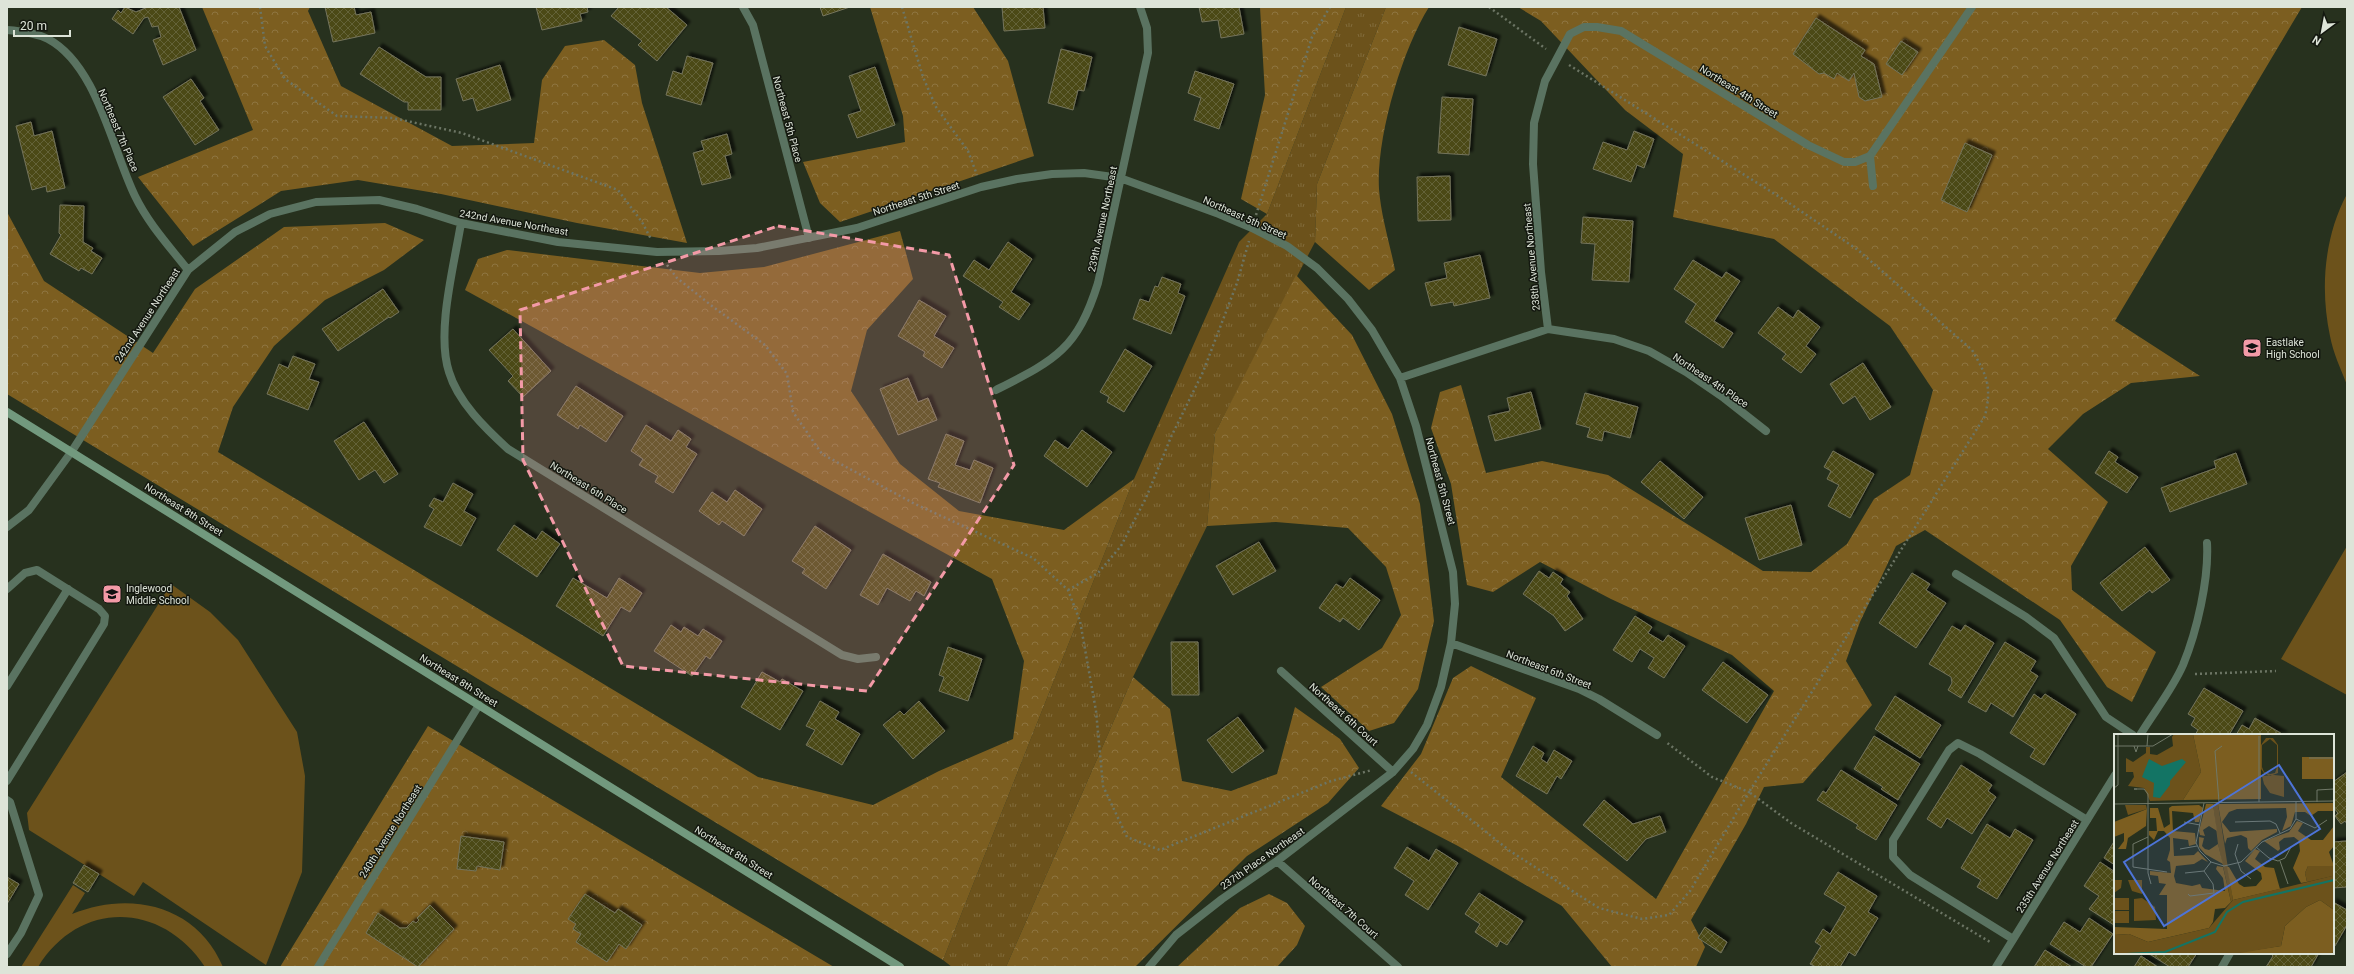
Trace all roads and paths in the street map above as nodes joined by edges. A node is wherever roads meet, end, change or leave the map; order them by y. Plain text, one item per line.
1 (260, 7) edge
2 (743, 7) edge
3 (902, 7) edge
4 (1140, 7) edge
5 (1330, 7) edge
6 (1489, 7) edge
7 (1972, 7) edge
8 (7, 30) edge
9 (1570, 34) joint
10 (1558, 58) junction
11 (1870, 156) junction
12 (1120, 178) junction
13 (1873, 186) dead end
14 (981, 187) junction
15 (461, 224) junction
16 (1252, 228) junction
17 (810, 238) junction
18 (657, 252) junction
19 (188, 270) junction
20 (1548, 329) junction
21 (1400, 378) junction
22 (996, 390) dead end
23 (7, 412) edge
24 (1766, 431) dead end
25 (72, 452) junction
26 (11, 521) edge
27 (7, 527) edge
28 (2207, 543) dead end
29 (1956, 574) dead end
30 (7, 589) edge
31 (68, 589) junction
32 (1068, 590) junction
33 (1451, 643) junction
34 (876, 657) dead end
35 (1281, 671) dead end
36 (2276, 671) dead end
37 (7, 686) edge
38 (2171, 686) junction
39 (479, 705) junction
40 (2132, 734) edge
41 (2141, 734) edge
42 (1657, 735) joint
43 (1401, 763) junction
44 (1378, 769) dead end
45 (1393, 772) junction
46 (2114, 777) edge
47 (7, 781) edge
48 (1749, 792) junction
49 (7, 800) edge
50 (2087, 820) junction
51 (1277, 861) junction
52 (2013, 939) junction
53 (2005, 952) junction
54 (7, 954) edge
55 (2229, 954) edge
56 (318, 967) edge
57 (900, 967) edge
58 (1149, 967) edge
59 (1398, 967) edge
60 (1996, 967) edge
61 (2222, 967) edge

1 - 18 path
2 - 17 street, Northeast 5th Place
3 - 14 path
4 - 12 street, 239th Avenue Northeast
5 - 16 path
6 - 10 path
7 - 11 street
8 - 19 street, Northeast 7th Place
9 - 10 street, 238th Avenue Northeast
9 - 11 street, Northeast 4th Street
10 - 20 street, 238th Avenue Northeast
10 - 48 path
11 - 13 street
12 - 14 street, Northeast 5th Street
12 - 16 street, Northeast 5th Street
12 - 22 street, 239th Avenue Northeast
14 - 17 street, Northeast 5th Street
15 - 18 street, 242nd Avenue Northeast
15 - 19 street, 242nd Avenue Northeast
15 - 34 street, Northeast 6th Place
16 - 21 street, Northeast 5th Street
16 - 32 path
17 - 18 street, 242nd Avenue Northeast
18 - 32 path
19 - 25 street, 242nd Avenue Northeast
20 - 21 street
20 - 24 street, Northeast 4th Place
21 - 33 street, Northeast 5th Street
23 - 25 street, Northeast 8th Street
25 - 26 street, 242nd Avenue Northeast
25 - 39 street, Northeast 8th Street
26 - 27 street, 242nd Avenue Northeast
28 - 38 street
29 - 40 street
30 - 31 street
31 - 37 street
31 - 47 street
32 - 44 path
33 - 42 street, Northeast 6th Street
33 - 43 street, Northeast 5th Street
35 - 45 street, Northeast 6th Court
36 - 38 path
38 - 41 street
39 - 56 street, 240th Avenue Northeast
39 - 57 street, Northeast 8th Street
42 - 48 path
43 - 45 street, Northeast 5th Street
43 - 48 path
45 - 51 street, 237th Place Northeast
46 - 50 street, 235th Avenue Northeast
48 - 53 path
49 - 54 street
50 - 52 street, 235th Avenue Northeast
50 - 52 street
51 - 58 street, 237th Place Northeast
51 - 59 street, Northeast 7th Court
52 - 53 street, 235th Avenue Northeast
53 - 60 street, 235th Avenue Northeast
55 - 61 street

